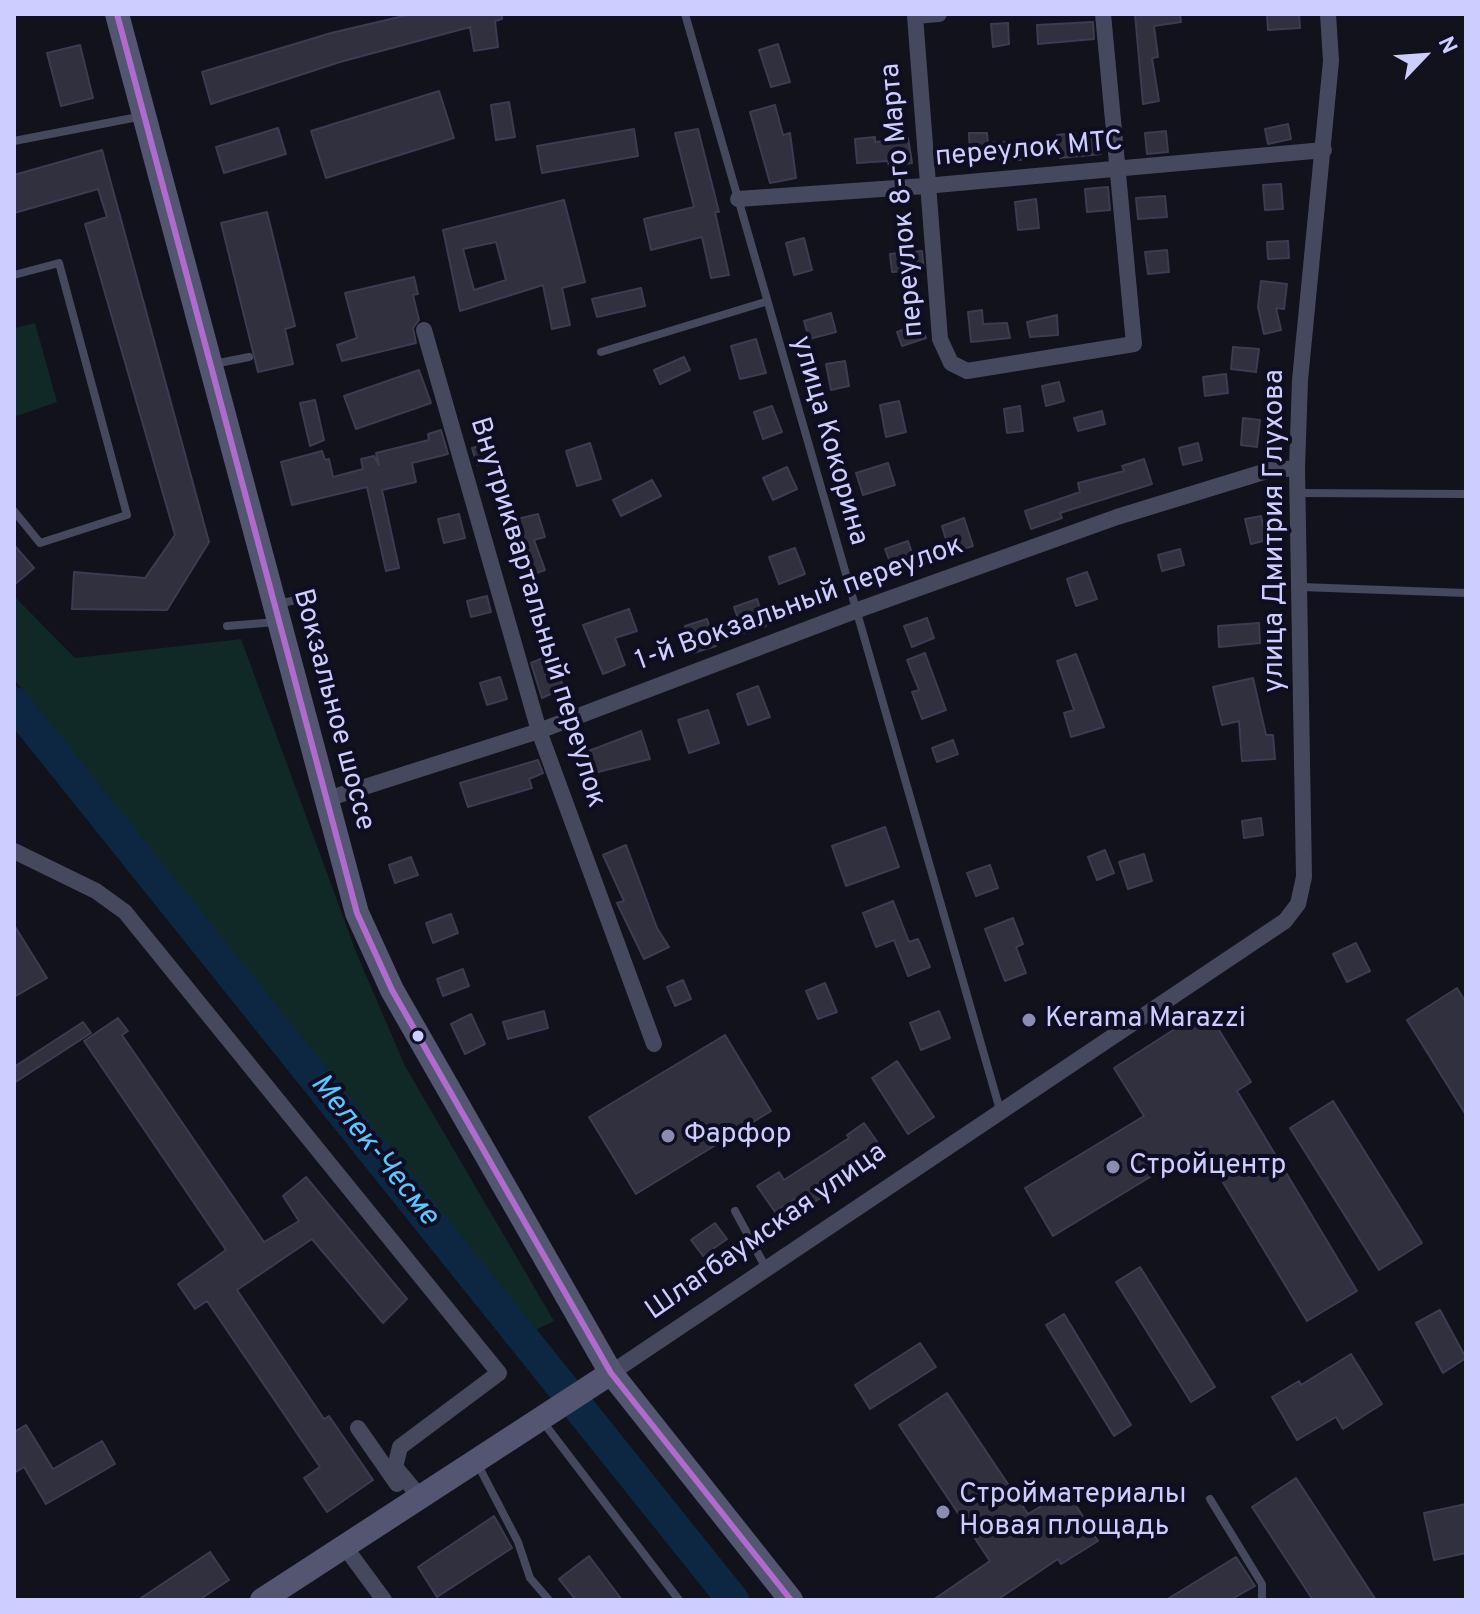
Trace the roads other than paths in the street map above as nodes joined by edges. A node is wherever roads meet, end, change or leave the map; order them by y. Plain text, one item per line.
1 (117, 14) edge
2 (685, 14) edge
3 (939, 14) edge
4 (1103, 14) edge
5 (1328, 14) edge
6 (143, 115) junction
7 (14, 141) edge
8 (1324, 150) junction
9 (1116, 170) junction
10 (925, 186) junction
11 (738, 199) junction
12 (14, 275) edge
13 (765, 302) junction
14 (424, 330) dead end
15 (601, 352) dead end
16 (249, 357) dead end
17 (210, 366) junction
18 (1297, 468) junction
19 (1297, 493) junction
20 (1466, 494) edge
21 (14, 511) edge
22 (1301, 587) junction
23 (1466, 593) edge
24 (315, 596) dead end
25 (855, 611) junction
26 (275, 614) junction
27 (227, 626) dead end
28 (539, 731) junction
29 (324, 800) junction
30 (14, 851) edge
31 (1298, 904) joint
32 (654, 1044) dead end
33 (1000, 1110) junction
34 (735, 1211) dead end
35 (767, 1269) junction
36 (603, 1378) junction
37 (546, 1414) junction
38 (358, 1428) dead end
39 (476, 1462) junction
40 (392, 1469) junction
41 (1210, 1499) dead end
42 (417, 1501) junction
43 (345, 1547) junction
44 (262, 1600) edge
45 (384, 1600) edge
46 (549, 1600) edge
47 (679, 1600) edge
48 (791, 1600) edge
49 (1262, 1600) edge

1 - 6 main road, Вокзальное шоссе
2 - 11 lane, улица Кокорина
3 - 10 street, переулок 8-го Марта
4 - 9 street, переулок 8-го Марта
5 - 8 street, улица Дмитрия Глухова
6 - 7 lane
6 - 17 main road, Вокзальное шоссе
8 - 9 street, переулок МТС
8 - 18 street, улица Дмитрия Глухова
9 - 10 street, переулок МТС
9 - 10 street, переулок 8-го Марта
10 - 11 street, переулок МТС
11 - 13 lane, улица Кокорина
12 - 21 lane
13 - 15 lane
13 - 25 lane, улица Кокорина
14 - 28 street, Внутриквартальный переулок
16 - 17 lane
17 - 26 main road, Вокзальное шоссе
18 - 19 street, улица Дмитрия Глухова
18 - 25 street, 1-й Вокзальный переулок
19 - 20 lane
19 - 22 street, улица Дмитрия Глухова
22 - 23 lane
22 - 31 street, улица Дмитрия Глухова
24 - 26 lane
25 - 28 street, 1-й Вокзальный переулок
25 - 33 lane, улица Кокорина
26 - 27 lane
26 - 29 main road, Вокзальное шоссе
28 - 29 street, 1-й Вокзальный переулок
28 - 32 street, Внутриквартальный переулок
29 - 36 main road, Вокзальное шоссе
30 - 40 street
31 - 33 street, Шлагбаумская улица
33 - 35 street, Шлагбаумская улица
34 - 35 lane
35 - 36 street, Шлагбаумская улица
36 - 37 main road, Шлагбаумская улица
36 - 48 main road, Вокзальное шоссе
37 - 39 main road, Шлагбаумская улица
37 - 47 lane
38 - 40 street
39 - 42 main road, Шлагбаумская улица
39 - 46 lane
40 - 42 street
41 - 49 lane
42 - 43 main road, Шлагбаумская улица
43 - 44 main road, Шлагбаумская улица
43 - 45 street

